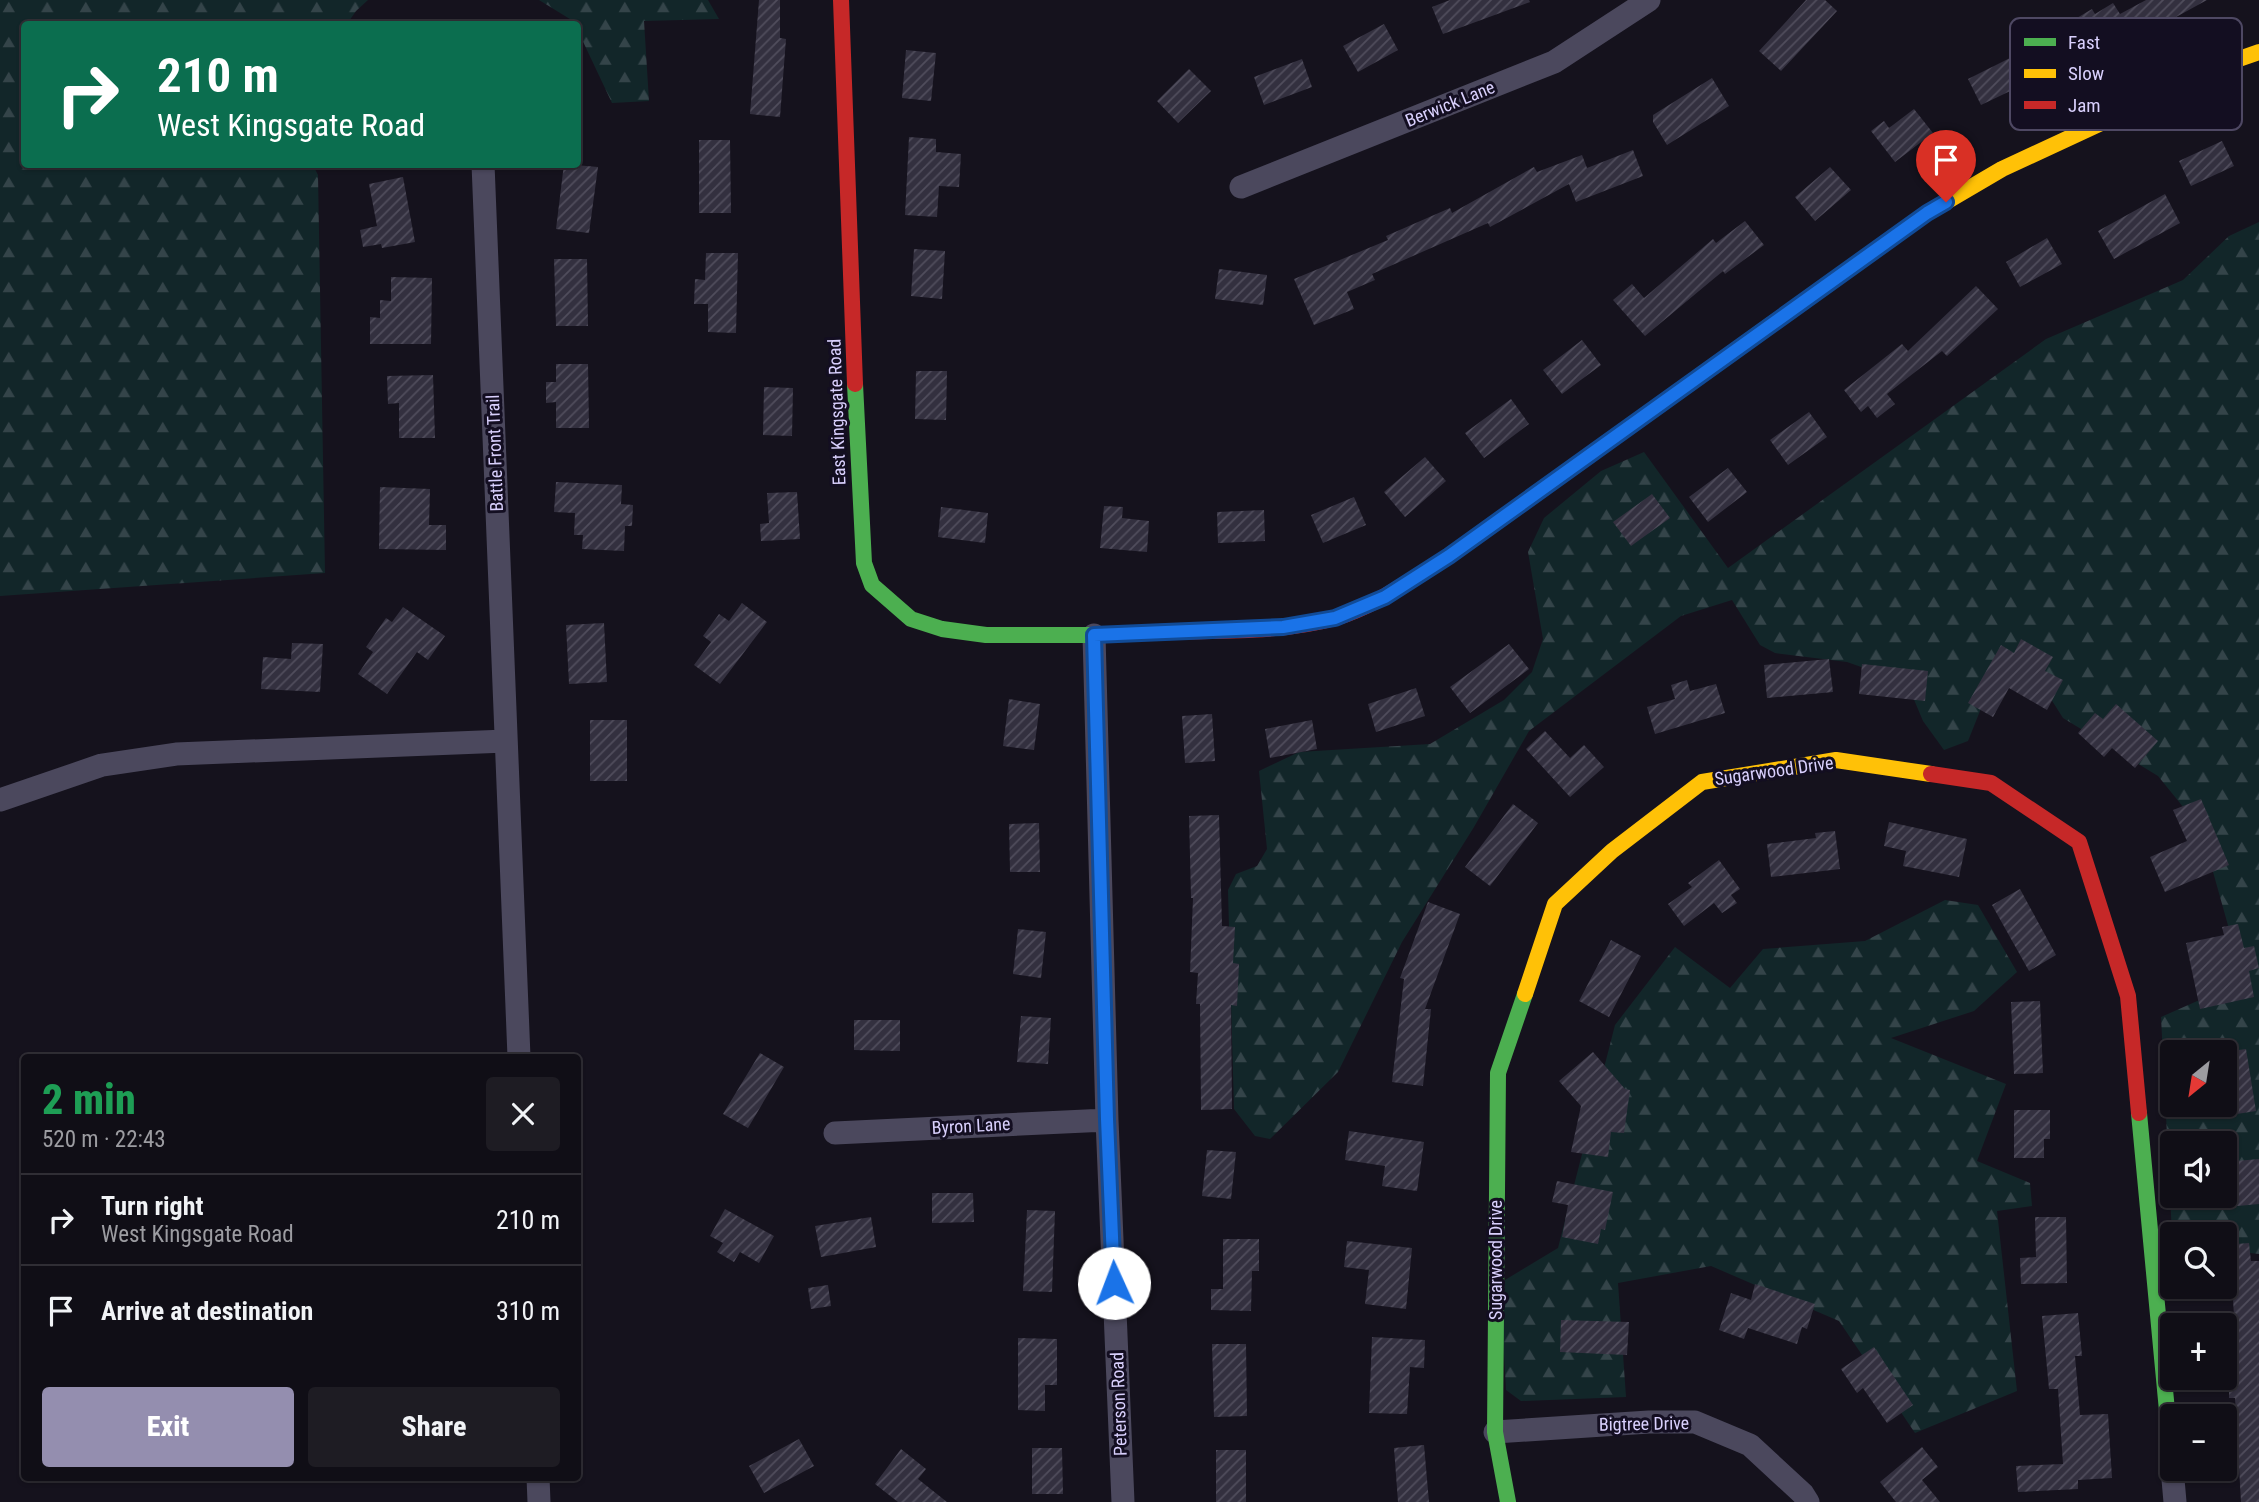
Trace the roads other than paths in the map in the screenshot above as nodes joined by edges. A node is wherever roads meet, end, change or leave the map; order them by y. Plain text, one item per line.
1 (841, 0) edge
2 (1649, 0) edge
3 (2259, 52) edge
4 (2242, 58) edge
5 (2086, 130) edge
6 (483, 168) edge
7 (1241, 187) dead end
8 (1094, 635) junction
9 (506, 741) junction
10 (0, 800) edge
11 (519, 1054) edge
12 (1107, 1119) junction
13 (835, 1133) dead end
14 (2166, 1404) edge
15 (1495, 1432) junction
16 (538, 1481) edge
17 (2173, 1481) edge
18 (539, 1502) edge
19 (1123, 1502) edge
20 (1508, 1502) edge
21 (1808, 1502) edge
22 (2175, 1502) edge

1 - 8 street, East Kingsgate Road
2 - 7 street, Berwick Lane
3 - 4 street, East Kingsgate Road
5 - 8 street, East Kingsgate Road
6 - 9 street, Battle Front Trail
8 - 12 street, Peterson Road
9 - 10 street
9 - 11 street, Battle Front Trail
12 - 13 street, Byron Lane
12 - 19 street, Peterson Road
14 - 15 street, Sugarwood Drive
15 - 20 street, Sugarwood Drive
15 - 21 street, Bigtree Drive
16 - 18 street
17 - 22 street, Sugarwood Drive

